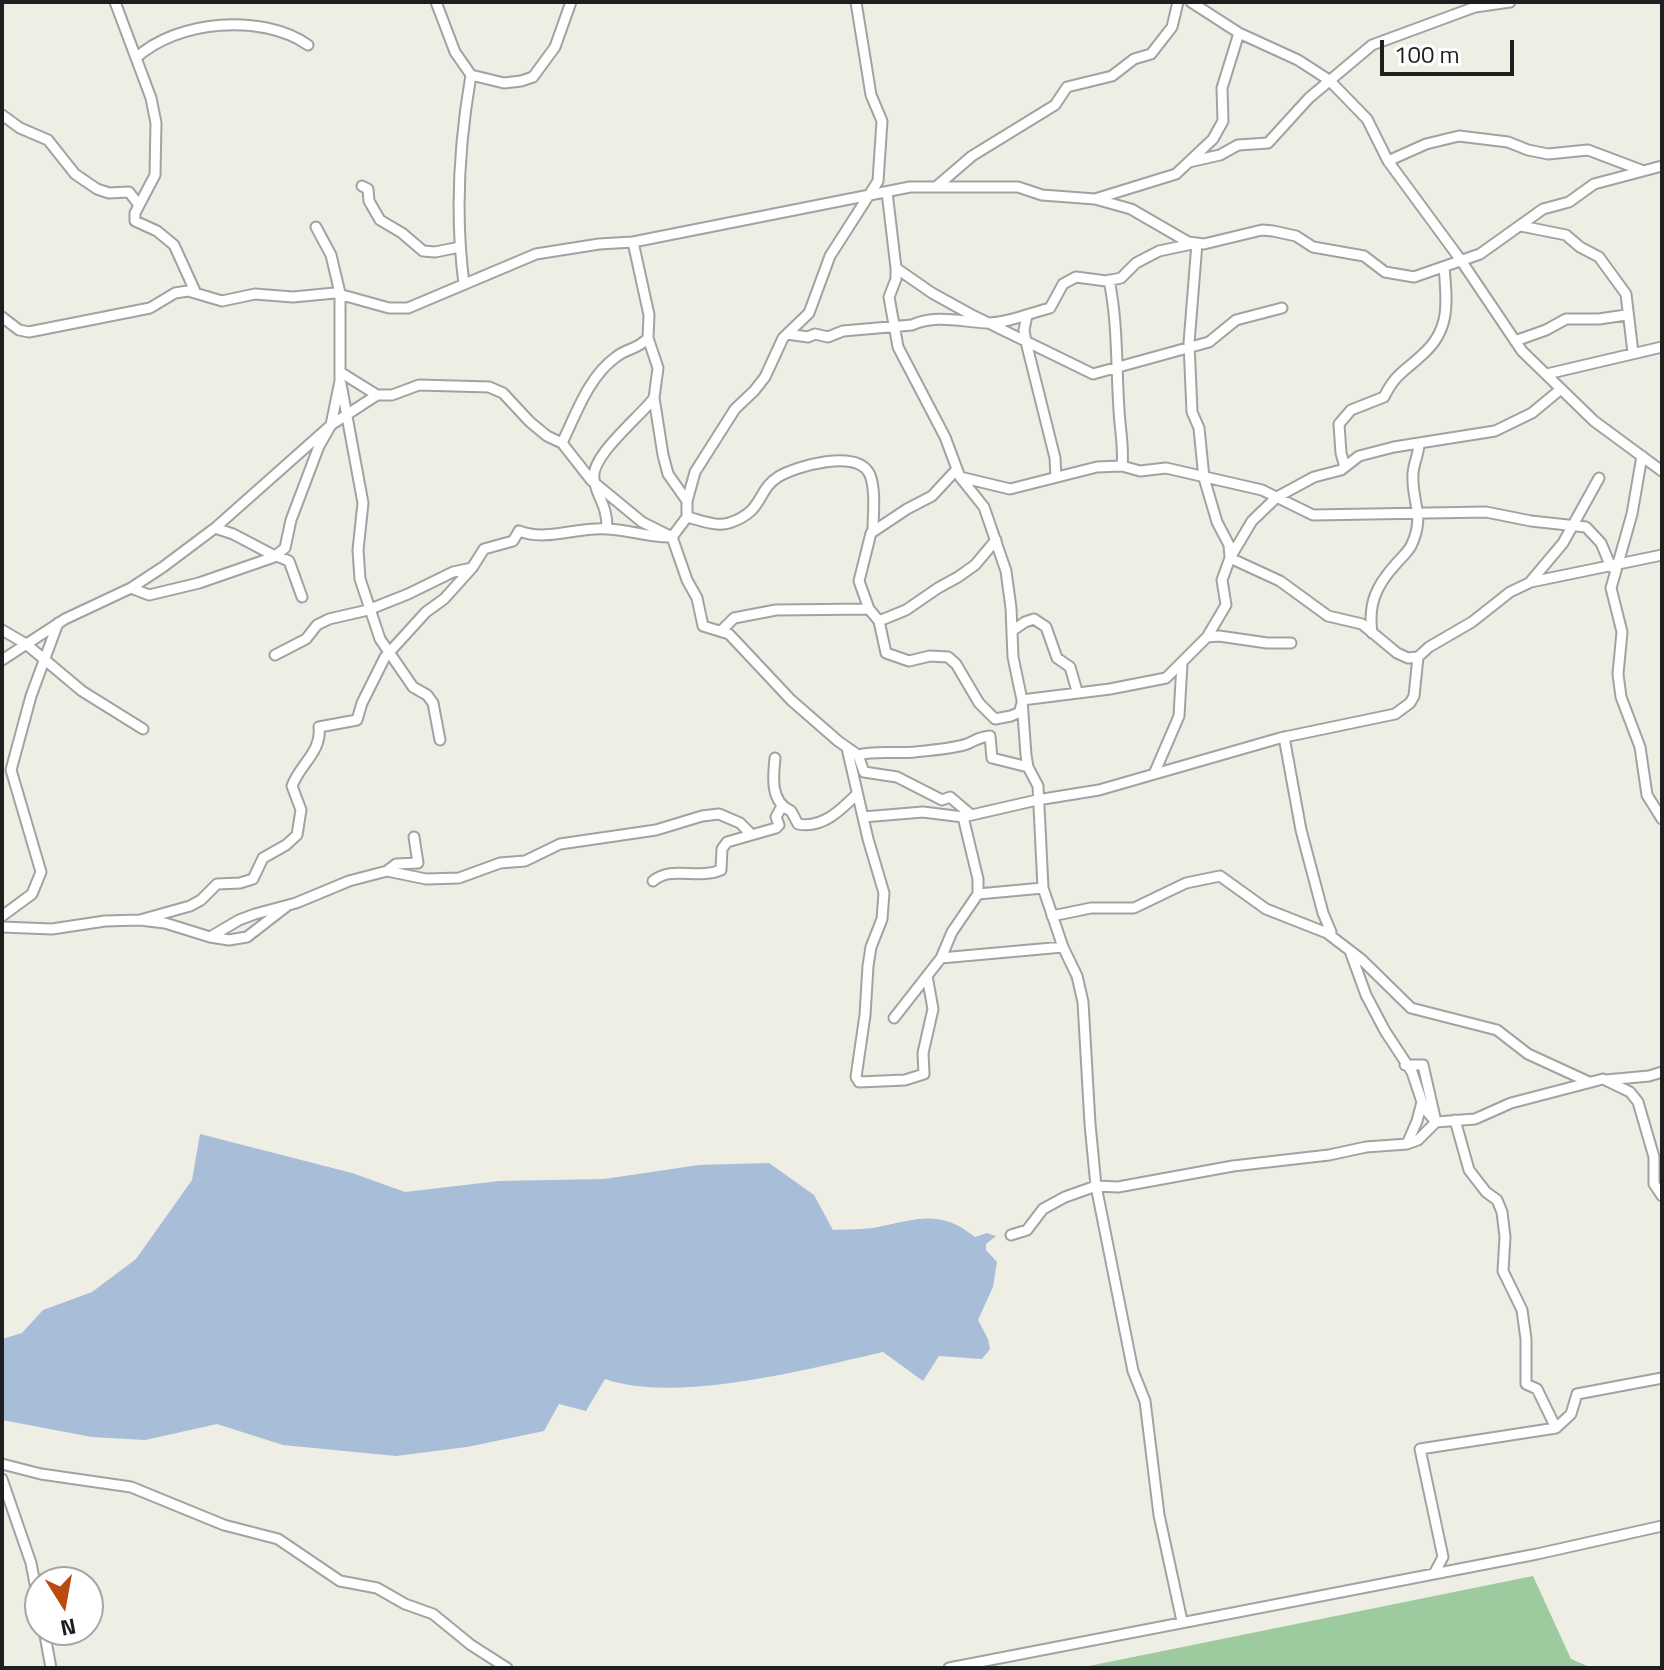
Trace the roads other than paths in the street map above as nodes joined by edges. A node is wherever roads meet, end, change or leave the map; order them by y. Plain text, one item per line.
1 (115, 2) edge
2 (436, 2) edge
3 (571, 2) edge
4 (856, 2) edge
5 (1178, 2) edge
6 (1191, 2) edge
7 (1510, 2) edge
8 (1239, 33) junction
9 (308, 45) dead end
10 (136, 58) junction
11 (471, 75) junction
12 (1329, 80) junction
13 (2, 115) edge
14 (1388, 161) junction
15 (1189, 162) junction
16 (1662, 166) edge
17 (1644, 171) junction
18 (362, 186) dead end
19 (937, 186) junction
20 (887, 192) junction
21 (870, 193) junction
22 (1095, 199) junction
23 (139, 205) junction
24 (1521, 226) junction
25 (316, 227) dead end
26 (633, 242) junction
27 (1197, 243) junction
28 (460, 247) junction
29 (1460, 259) junction
30 (1444, 267) junction
31 (896, 268) junction
32 (1109, 280) junction
33 (464, 284) junction
34 (195, 291) junction
35 (340, 293) junction
36 (1282, 308) dead end
37 (1027, 315) junction
38 (1626, 315) junction
39 (2, 317) edge
40 (990, 323) junction
41 (893, 327) junction
42 (787, 334) junction
43 (648, 338) junction
44 (1515, 341) junction
45 (1026, 342) junction
46 (1662, 347) edge
47 (1190, 348) junction
48 (1633, 353) junction
49 (1118, 369) junction
50 (1547, 374) junction
51 (340, 376) junction
52 (1561, 389) junction
53 (377, 395) junction
54 (654, 398) junction
55 (347, 414) junction
56 (331, 425) junction
57 (562, 443) junction
58 (1419, 443) junction
59 (1642, 456) junction
60 (1122, 466) junction
61 (1345, 467) junction
62 (1660, 467) edge
63 (958, 473) junction
64 (1056, 477) junction
65 (1204, 478) junction
66 (1599, 478) dead end
67 (595, 484) junction
68 (1277, 497) junction
69 (687, 501) junction
70 (1420, 514) junction
71 (687, 517) junction
72 (1573, 527) junction
73 (215, 528) junction
74 (607, 528) junction
75 (873, 531) junction
76 (672, 537) junction
77 (996, 540) junction
78 (1662, 555) edge
79 (275, 556) junction
80 (1230, 558) junction
81 (1613, 566) junction
82 (472, 568) junction
83 (1531, 582) junction
84 (131, 588) junction
85 (302, 597) dead end
86 (371, 609) junction
87 (869, 609) junction
88 (879, 621) junction
89 (58, 623) junction
90 (2, 630) edge
91 (722, 630) junction
92 (1012, 631) junction
93 (1372, 633) junction
94 (1207, 637) junction
95 (1291, 643) dead end
96 (26, 644) junction
97 (388, 654) junction
98 (275, 655) dead end
99 (1418, 657) junction
100 (45, 659) junction
101 (2, 660) edge
102 (1182, 664) junction
103 (1077, 691) junction
104 (1022, 699) junction
105 (143, 729) dead end
106 (1284, 737) junction
107 (440, 740) dead end
108 (847, 748) junction
109 (858, 755) junction
110 (775, 758) dead end
111 (1028, 767) junction
112 (1154, 774) junction
113 (857, 794) junction
114 (1037, 800) junction
115 (782, 806) junction
116 (966, 816) junction
117 (863, 817) junction
118 (1662, 819) edge
119 (751, 834) junction
120 (414, 837) dead end
121 (387, 871) junction
122 (653, 881) dead end
123 (1043, 888) junction
124 (978, 894) junction
125 (287, 906) junction
126 (2, 916) edge
127 (1052, 916) junction
128 (140, 920) junction
129 (2, 927) edge
130 (1331, 932) dead end
131 (210, 937) junction
132 (1063, 947) junction
133 (1348, 948) junction
134 (941, 958) junction
135 (927, 976) junction
136 (894, 1018) dead end
137 (1405, 1065) junction
138 (1662, 1072) edge
139 (1606, 1080) junction
140 (1589, 1082) junction
141 (1422, 1102) junction
142 (1455, 1120) junction
143 (1436, 1122) junction
144 (1407, 1144) junction
145 (1096, 1186) junction
146 (1662, 1196) edge
147 (1011, 1235) dead end
148 (1662, 1378) edge
149 (1556, 1428) junction
150 (2, 1464) edge
151 (2, 1479) edge
152 (1662, 1526) edge
153 (32, 1566) edge
154 (1435, 1572) junction
155 (1182, 1621) junction
156 (47, 1646) edge
157 (51, 1668) edge
158 (507, 1668) edge
159 (949, 1668) edge

1 - 10 street
2 - 11 street
3 - 11 street
4 - 21 street
5 - 19 street
6 - 8 street
7 - 12 street
8 - 12 street
8 - 15 street
9 - 10 street
10 - 23 street
11 - 28 street
12 - 14 street
12 - 15 street
13 - 23 street
14 - 17 street
14 - 29 street
15 - 22 street
16 - 17 street
17 - 24 street
18 - 28 street
19 - 20 street
19 - 22 street
20 - 21 street
20 - 31 street
21 - 26 street
21 - 42 street
22 - 27 street
23 - 34 street
24 - 29 street
24 - 38 street
25 - 35 street
26 - 33 street
26 - 43 street
27 - 30 street
27 - 32 street
27 - 47 street
28 - 33 street
29 - 30 street
29 - 44 street
30 - 61 street
31 - 40 street
31 - 41 street
32 - 37 street
32 - 49 street
33 - 35 street
34 - 35 street
34 - 39 street
35 - 51 street
36 - 47 street
37 - 40 street
37 - 45 street
38 - 44 street
38 - 48 street
40 - 41 street
40 - 45 street
41 - 42 street
41 - 63 street
42 - 69 street
43 - 54 street
43 - 57 street
44 - 50 street
45 - 49 street
45 - 64 street
46 - 48 street
47 - 49 street
47 - 65 street
48 - 50 street
49 - 60 street
50 - 52 street
51 - 53 street
51 - 55 street
51 - 56 street
52 - 58 street
52 - 59 street
53 - 55 street
53 - 57 street
54 - 67 street
54 - 69 street
55 - 56 street
55 - 86 street
56 - 73 street
56 - 79 street
57 - 67 street
58 - 61 street
58 - 70 street
59 - 62 street
59 - 81 street
60 - 64 street
60 - 65 street
61 - 68 street
63 - 64 street
63 - 75 street
63 - 77 street
65 - 68 street
65 - 80 street
66 - 72 street
67 - 74 street
67 - 76 street
68 - 70 street
68 - 80 street
69 - 71 street
70 - 72 street
70 - 93 street
71 - 75 street
71 - 76 street
72 - 81 street
72 - 83 street
73 - 79 street
73 - 84 street
74 - 76 street
74 - 82 street
75 - 87 street
76 - 91 street
77 - 88 street
77 - 92 street
78 - 81 street
79 - 84 street
79 - 85 street
80 - 93 street
80 - 94 street
81 - 83 street
81 - 118 street
82 - 86 street
82 - 97 street
83 - 99 street
84 - 89 street
86 - 97 street
86 - 98 street
87 - 88 street
87 - 91 street
88 - 104 street
89 - 96 street
89 - 100 street
90 - 96 street
91 - 108 street
92 - 103 street
92 - 104 street
93 - 99 street
94 - 95 street
94 - 102 street
96 - 100 street
96 - 101 street
97 - 107 street
97 - 128 street
99 - 106 street
100 - 105 street
100 - 126 street
102 - 103 street
102 - 112 street
103 - 104 street
104 - 111 street
106 - 112 street
106 - 130 street
108 - 109 street
108 - 113 street
109 - 111 street
109 - 116 street
110 - 115 street
111 - 114 street
112 - 114 street
113 - 115 street
113 - 117 street
114 - 116 street
114 - 123 street
115 - 119 street
116 - 117 street
116 - 124 street
117 - 135 street
119 - 121 street
119 - 122 street
120 - 121 street
121 - 125 street
123 - 124 street
123 - 127 street
124 - 134 street
125 - 131 street
125 - 131 street
127 - 132 street
127 - 133 street
128 - 129 street
128 - 131 street
132 - 134 street
132 - 145 street
133 - 137 street
133 - 140 street
134 - 135 street
135 - 136 street
137 - 141 street
137 - 143 street
138 - 139 street
139 - 140 street
139 - 146 street
140 - 142 street
141 - 143 street
141 - 144 street
142 - 143 street
142 - 149 street
143 - 144 street
144 - 145 street
145 - 147 street
145 - 155 street
148 - 149 street
149 - 154 street
150 - 158 street
151 - 153 street
152 - 154 street
154 - 155 street
155 - 159 street
156 - 157 street

